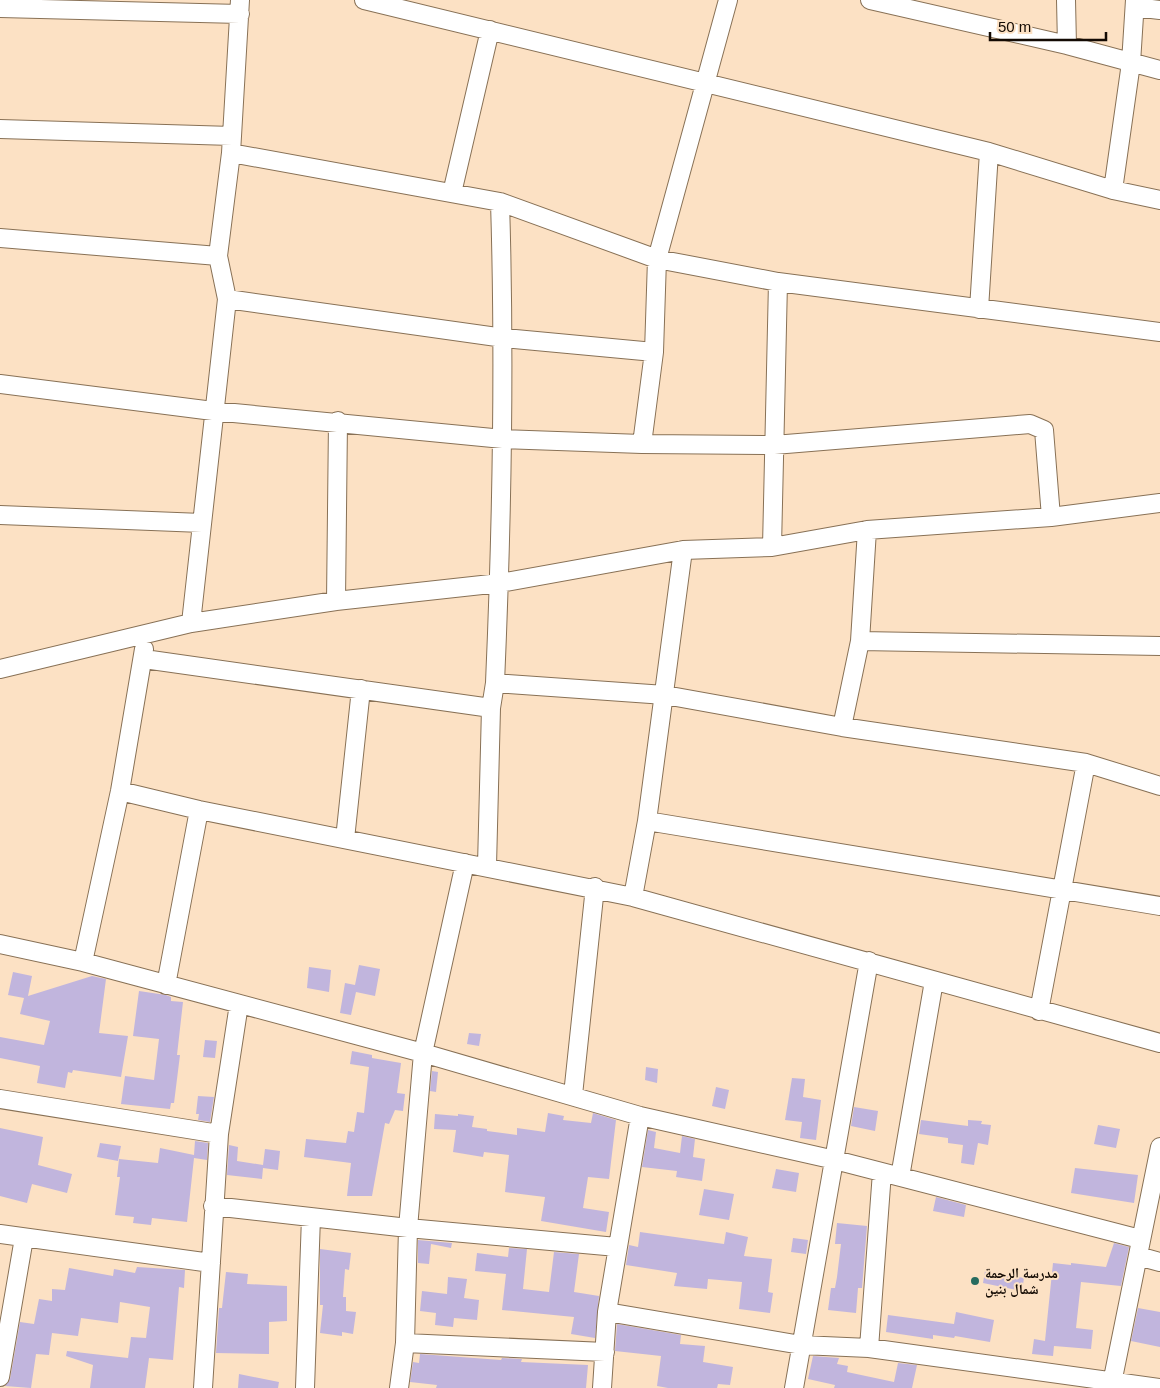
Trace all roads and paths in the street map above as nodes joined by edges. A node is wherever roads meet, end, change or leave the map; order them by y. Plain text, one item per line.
1 (364, 0) edge
2 (728, 0) edge
3 (870, 0) edge
4 (1066, 0) edge
5 (1135, 3) edge
6 (240, 7) edge
7 (0, 8) edge
8 (1160, 10) edge
9 (490, 30) junction
10 (1067, 45) junction
11 (1131, 63) junction
12 (1160, 70) edge
13 (705, 83) junction
14 (0, 129) edge
15 (232, 136) junction
16 (989, 152) junction
17 (231, 153) junction
18 (1114, 190) junction
19 (452, 193) junction
20 (1160, 200) edge
21 (500, 202) junction
22 (0, 238) edge
23 (218, 256) junction
24 (657, 259) junction
25 (778, 282) junction
26 (227, 299) junction
27 (980, 309) junction
28 (1160, 332) edge
29 (504, 338) junction
30 (654, 352) junction
31 (0, 384) edge
32 (213, 411) junction
33 (338, 422) junction
34 (503, 439) junction
35 (642, 444) junction
36 (774, 445) junction
37 (1160, 503) edge
38 (0, 515) edge
39 (1051, 517) junction
40 (202, 523) junction
41 (867, 530) junction
42 (772, 547) junction
43 (683, 550) junction
44 (500, 583) junction
45 (336, 601) junction
46 (191, 623) junction
47 (144, 636) junction
48 (860, 641) junction
49 (1160, 646) edge
50 (144, 659) junction
51 (0, 669) edge
52 (495, 683) junction
53 (361, 689) junction
54 (665, 695) junction
55 (491, 708) junction
56 (842, 726) junction
57 (1086, 763) junction
58 (1160, 786) edge
59 (120, 791) junction
60 (198, 810) junction
61 (647, 821) junction
62 (345, 839) junction
63 (465, 864) junction
64 (487, 866) junction
65 (595, 888) junction
66 (1061, 890) junction
67 (633, 896) junction
68 (1160, 906) edge
69 (0, 944) edge
70 (869, 961) junction
71 (83, 962) junction
72 (934, 981) junction
73 (166, 984) junction
74 (239, 1004) junction
75 (1039, 1011) junction
76 (1160, 1043) edge
77 (423, 1053) junction
78 (573, 1096) junction
79 (0, 1099) edge
80 (640, 1116) junction
81 (219, 1134) junction
82 (1159, 1154) edge
83 (835, 1160) junction
84 (882, 1172) junction
85 (900, 1177) junction
86 (213, 1206) junction
87 (311, 1217) junction
88 (408, 1228) junction
89 (0, 1234) edge
90 (24, 1238) junction
91 (617, 1247) junction
92 (1139, 1247) junction
93 (1160, 1262) edge
94 (211, 1263) junction
95 (607, 1312) junction
96 (405, 1343) junction
97 (801, 1345) junction
98 (869, 1348) junction
99 (605, 1352) junction
100 (0, 1377) edge
101 (1112, 1385) edge
102 (203, 1388) edge
103 (305, 1388) edge
104 (399, 1388) edge
105 (602, 1388) edge
106 (794, 1388) edge
107 (1160, 1388) edge

1 - 9 street
2 - 13 street
3 - 10 street
4 - 10 street
5 - 8 street
5 - 11 street
6 - 7 street
6 - 15 street
9 - 13 street
9 - 19 street
10 - 11 street
11 - 12 street
11 - 18 street
13 - 16 street
13 - 24 street
14 - 15 street
15 - 17 street
16 - 18 street
16 - 27 street
17 - 19 street
17 - 23 street
18 - 20 street
19 - 21 street
21 - 24 street
21 - 29 street
22 - 23 street
23 - 26 street
24 - 25 street
24 - 30 street
25 - 27 street
25 - 36 street
26 - 29 street
26 - 32 street
27 - 28 street
29 - 30 street
29 - 34 street
30 - 35 street
31 - 32 street
32 - 33 street
32 - 40 street
33 - 34 street
33 - 45 street
34 - 35 street
34 - 44 street
35 - 36 street
36 - 39 street
36 - 42 street
37 - 39 street
38 - 40 street
39 - 41 street
40 - 46 street
41 - 42 street
41 - 48 street
42 - 43 street
43 - 44 street
43 - 54 street
44 - 45 street
44 - 52 street
45 - 46 street
46 - 47 street
47 - 50 street
47 - 51 street
48 - 49 street
48 - 56 street
50 - 53 street
50 - 59 street
52 - 54 street
52 - 55 street
53 - 55 street
53 - 62 street
54 - 56 street
54 - 61 street
55 - 64 street
56 - 57 street
57 - 58 street
57 - 66 street
59 - 60 street
59 - 71 street
60 - 62 street
60 - 73 street
61 - 66 street
61 - 67 street
62 - 63 street
63 - 64 street
63 - 77 street
64 - 65 street
65 - 67 street
65 - 78 street
66 - 68 street
66 - 75 street
67 - 70 street
69 - 71 street
70 - 72 street
70 - 83 street
71 - 73 street
72 - 75 street
72 - 85 street
73 - 74 street
74 - 77 street
74 - 81 street
75 - 76 street
77 - 78 street
77 - 88 street
78 - 80 street
79 - 81 street
80 - 83 street
80 - 91 street
81 - 86 street
82 - 92 street
83 - 84 street
83 - 97 street
84 - 85 street
84 - 98 street
85 - 92 street
86 - 87 street
86 - 94 street
87 - 88 street
87 - 103 street
88 - 91 street
88 - 96 street
89 - 90 street
90 - 94 street
90 - 100 street
91 - 95 street
92 - 93 street
92 - 101 street
94 - 102 street
95 - 97 street
95 - 99 street
96 - 99 street
96 - 104 street
97 - 98 street
97 - 106 street
98 - 101 street
99 - 105 street
101 - 107 street

